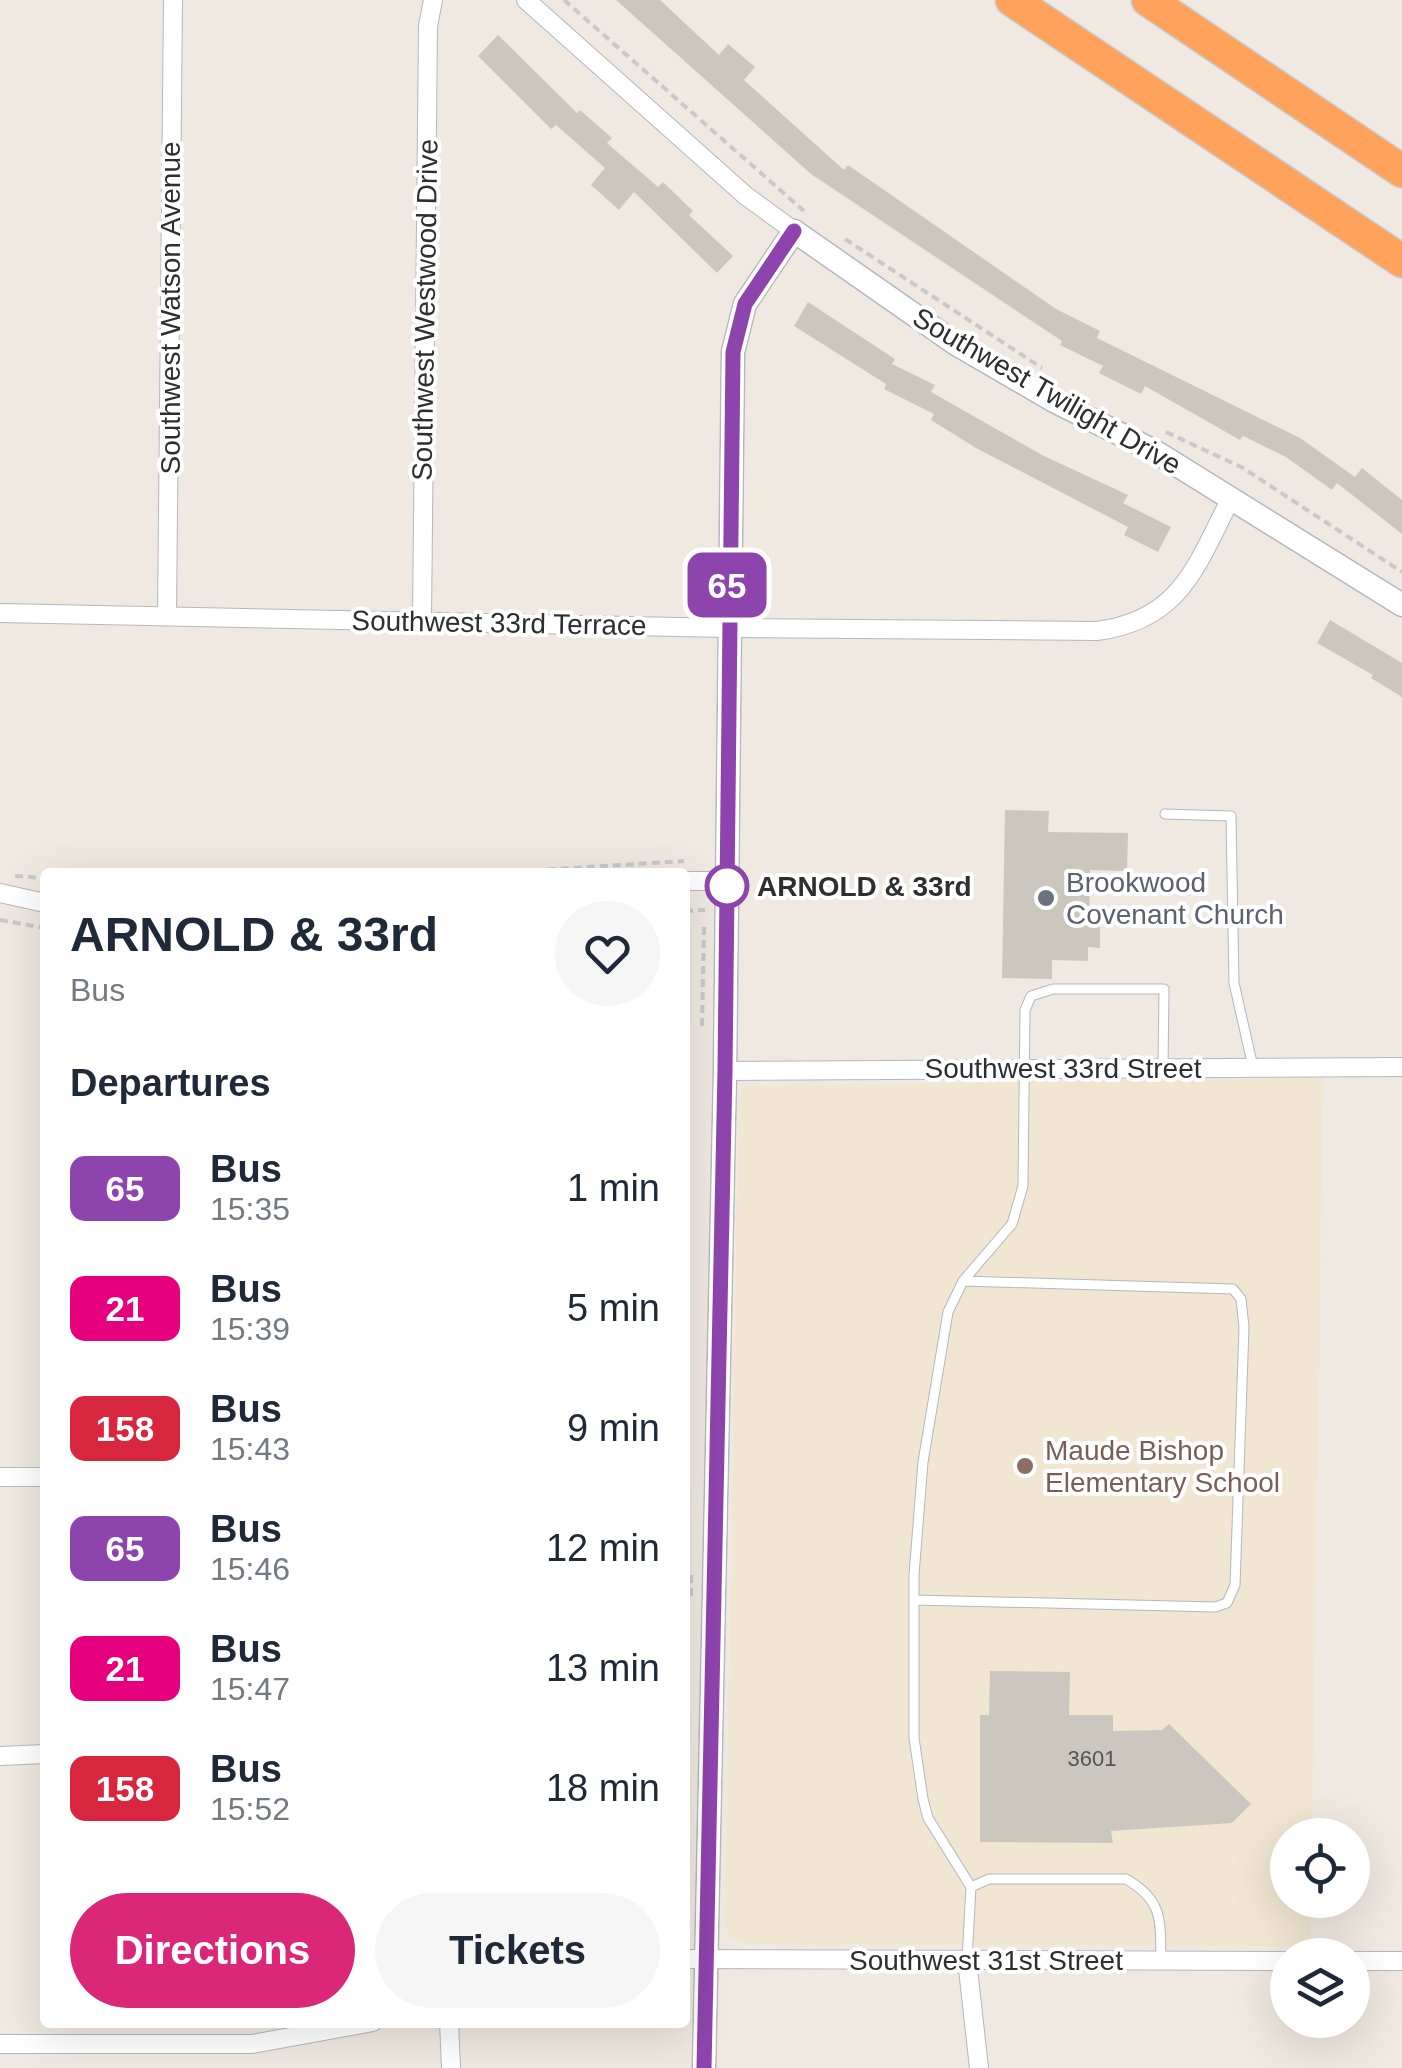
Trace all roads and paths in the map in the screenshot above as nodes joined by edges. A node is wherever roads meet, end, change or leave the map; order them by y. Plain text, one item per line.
1 (172, 0) edge
2 (433, 0) edge
3 (526, 0) edge
4 (564, 0) edge
5 (1012, 0) edge
6 (1148, 0) edge
7 (1402, 170) edge
8 (800, 221) junction
9 (836, 233) dead end
10 (1402, 261) edge
11 (1057, 377) dead end
12 (1158, 428) dead end
13 (1231, 498) junction
14 (1402, 572) edge
15 (1402, 605) edge
16 (0, 612) edge
17 (167, 616) junction
18 (422, 621) junction
19 (727, 628) junction
20 (1165, 814) dead end
21 (576, 868) edge
22 (727, 872) junction
23 (0, 875) edge
24 (40, 878) edge
25 (690, 880) edge
26 (0, 894) edge
27 (40, 902) edge
28 (706, 910) dead end
29 (690, 911) edge
30 (0, 920) edge
31 (40, 927) edge
32 (1026, 1066) junction
33 (1163, 1067) junction
34 (1252, 1067) junction
35 (1402, 1067) edge
36 (725, 1071) junction
37 (963, 1281) junction
38 (0, 1477) edge
39 (40, 1477) edge
40 (914, 1600) junction
41 (40, 1754) edge
42 (0, 1756) edge
43 (972, 1887) junction
44 (695, 1958) edge
45 (967, 1960) junction
46 (1161, 1960) junction
47 (1270, 1961) edge
48 (1370, 1961) edge
49 (1402, 1961) edge
50 (340, 2028) edge
51 (449, 2028) edge
52 (0, 2044) edge
53 (451, 2068) edge
54 (704, 2068) edge
55 (979, 2068) edge

1 - 17 street, Southwest Watson Avenue
2 - 18 street, Southwest Westwood Drive
3 - 8 street, Southwest Twilight Drive
4 - 8 path
5 - 10 highway
6 - 7 highway
8 - 13 street, Southwest Twilight Drive
8 - 19 street
9 - 11 path
12 - 14 path
13 - 15 street, Southwest Twilight Drive
13 - 19 street, Southwest 33rd Terrace
16 - 17 street, Southwest 33rd Terrace
17 - 18 street, Southwest 33rd Terrace
18 - 19 street, Southwest 33rd Terrace
19 - 22 street
20 - 34 lane
21 - 22 path
22 - 25 street
22 - 36 street
23 - 24 path
26 - 27 street
28 - 29 path
30 - 31 path
32 - 33 street, Southwest 33rd Street
32 - 33 lane
32 - 36 street, Southwest 33rd Street
32 - 37 lane
33 - 34 street, Southwest 33rd Street
34 - 35 street, Southwest 33rd Street
36 - 44 street
37 - 40 lane
37 - 40 lane
38 - 39 street
40 - 43 lane
41 - 42 street
43 - 45 lane
43 - 46 lane
44 - 45 street, Southwest 31st Street
44 - 54 street
45 - 46 street, Southwest 31st Street
45 - 55 street
46 - 47 street, Southwest 31st Street
48 - 49 street
50 - 52 street
51 - 53 street

